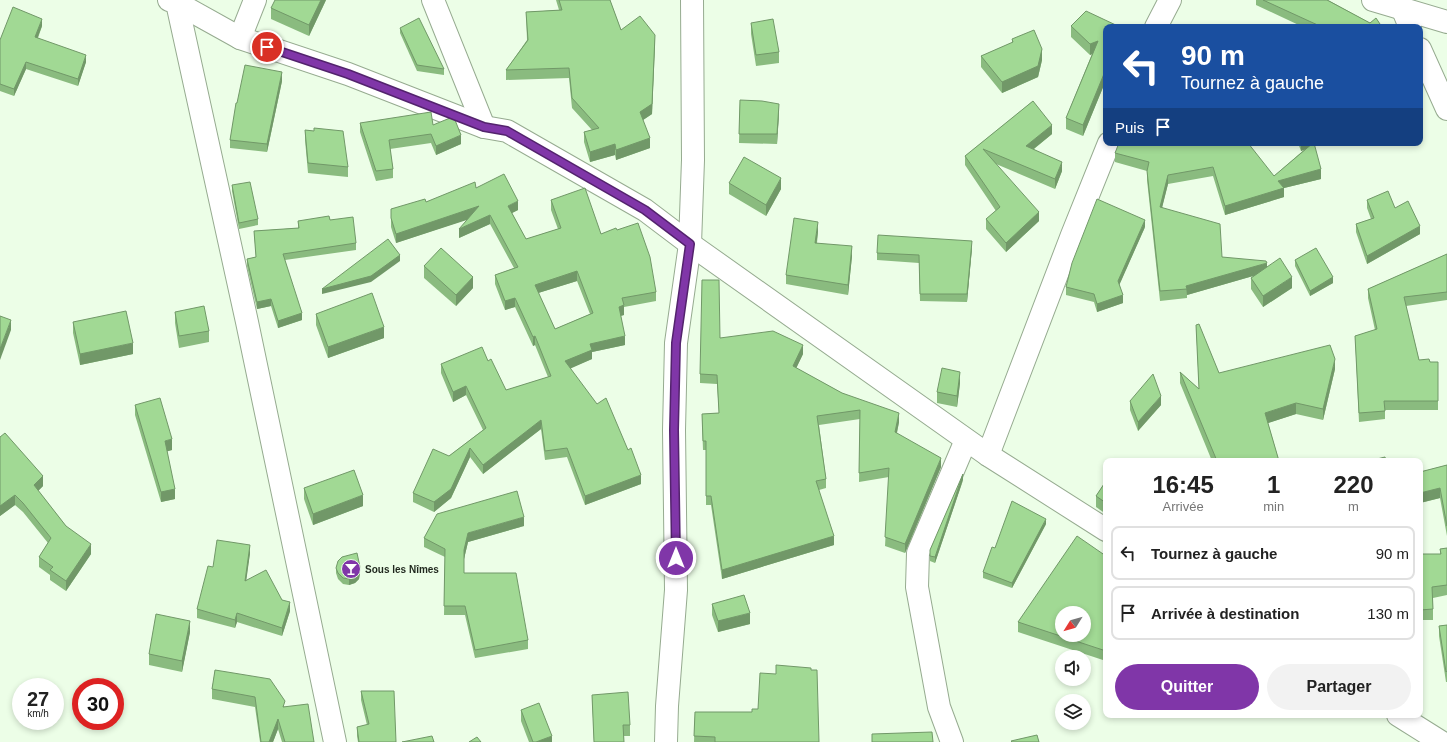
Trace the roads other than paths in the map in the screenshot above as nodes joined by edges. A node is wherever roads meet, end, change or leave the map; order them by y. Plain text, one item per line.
1 (255, 0) edge
2 (433, 0) edge
3 (692, 0) edge
4 (1170, 0) edge
5 (1373, 0) edge
6 (173, 1) edge
7 (1406, 18) edge
8 (1447, 22) edge
9 (1158, 24) edge
10 (240, 38) junction
11 (1423, 55) edge
12 (1447, 109) edge
13 (484, 127) junction
14 (1108, 146) edge
15 (690, 244) junction
16 (966, 440) junction
17 (988, 455) junction
18 (1103, 528) edge
19 (1403, 718) edge
20 (335, 742) edge
21 (666, 742) edge
22 (952, 742) edge
23 (1441, 742) edge

1 - 10 street
2 - 13 street
3 - 15 street
4 - 9 street
5 - 7 street
6 - 10 street
6 - 20 street
7 - 8 street
10 - 13 street
11 - 12 street
13 - 15 street
14 - 17 street
15 - 16 street
15 - 21 street
16 - 17 street
16 - 22 street
17 - 18 street
19 - 23 street

